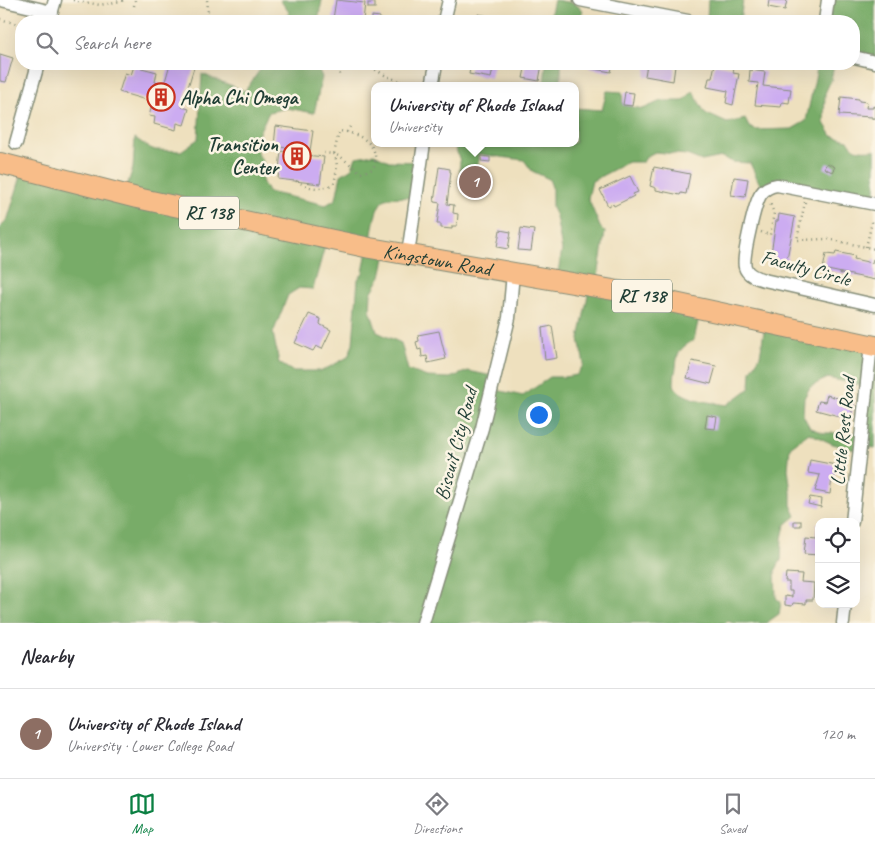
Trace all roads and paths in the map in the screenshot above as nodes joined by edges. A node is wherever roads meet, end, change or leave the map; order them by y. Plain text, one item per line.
1 (1, 0) edge
2 (73, 0) edge
3 (126, 0) edge
4 (135, 0) edge
5 (208, 0) edge
6 (449, 0) edge
7 (580, 0) edge
8 (828, 0) edge
9 (134, 6) dead end
10 (52, 11) edge
11 (207, 15) edge
12 (445, 15) edge
13 (657, 15) edge
14 (826, 15) edge
15 (0, 19) edge
16 (15, 23) edge
17 (860, 58) edge
18 (875, 62) edge
19 (36, 70) edge
20 (338, 70) edge
21 (376, 70) edge
22 (341, 78) dead end
23 (402, 82) edge
24 (351, 125) dead end
25 (347, 132) junction
26 (16, 144) dead end
27 (371, 146) edge
28 (372, 147) edge
29 (423, 147) edge
30 (324, 153) dead end
31 (334, 154) junction
32 (0, 163) edge
33 (296, 181) dead end
34 (806, 190) junction
35 (763, 191) junction
36 (875, 204) edge
37 (873, 218) dead end
38 (750, 230) junction
39 (866, 247) junction
40 (875, 249) edge
41 (408, 254) junction
42 (513, 273) junction
43 (875, 304) edge
44 (873, 346) edge
45 (852, 518) edge
46 (845, 608) edge
47 (423, 623) edge
48 (843, 623) edge

1 - 10 street
2 - 3 path
4 - 9 path
5 - 11 path
6 - 12 street
7 - 13 street
8 - 14 street
15 - 16 path
17 - 18 street
19 - 26 street
20 - 22 path
21 - 23 path
24 - 25 path
25 - 27 path
25 - 31 path
28 - 31 path
29 - 41 street
30 - 31 path
31 - 33 path
32 - 41 main road, Kingstown Road / RI 138
34 - 35 street
34 - 36 street
34 - 39 path
35 - 38 street, Faculty Circle
35 - 38 path
37 - 39 path
38 - 43 street, Faculty Circle
39 - 40 path
41 - 42 main road, Kingstown Road / RI 138
42 - 44 main road, Kingstown Road / RI 138
42 - 47 street, Biscuit City Road
44 - 45 street, Little Rest Road
46 - 48 street

